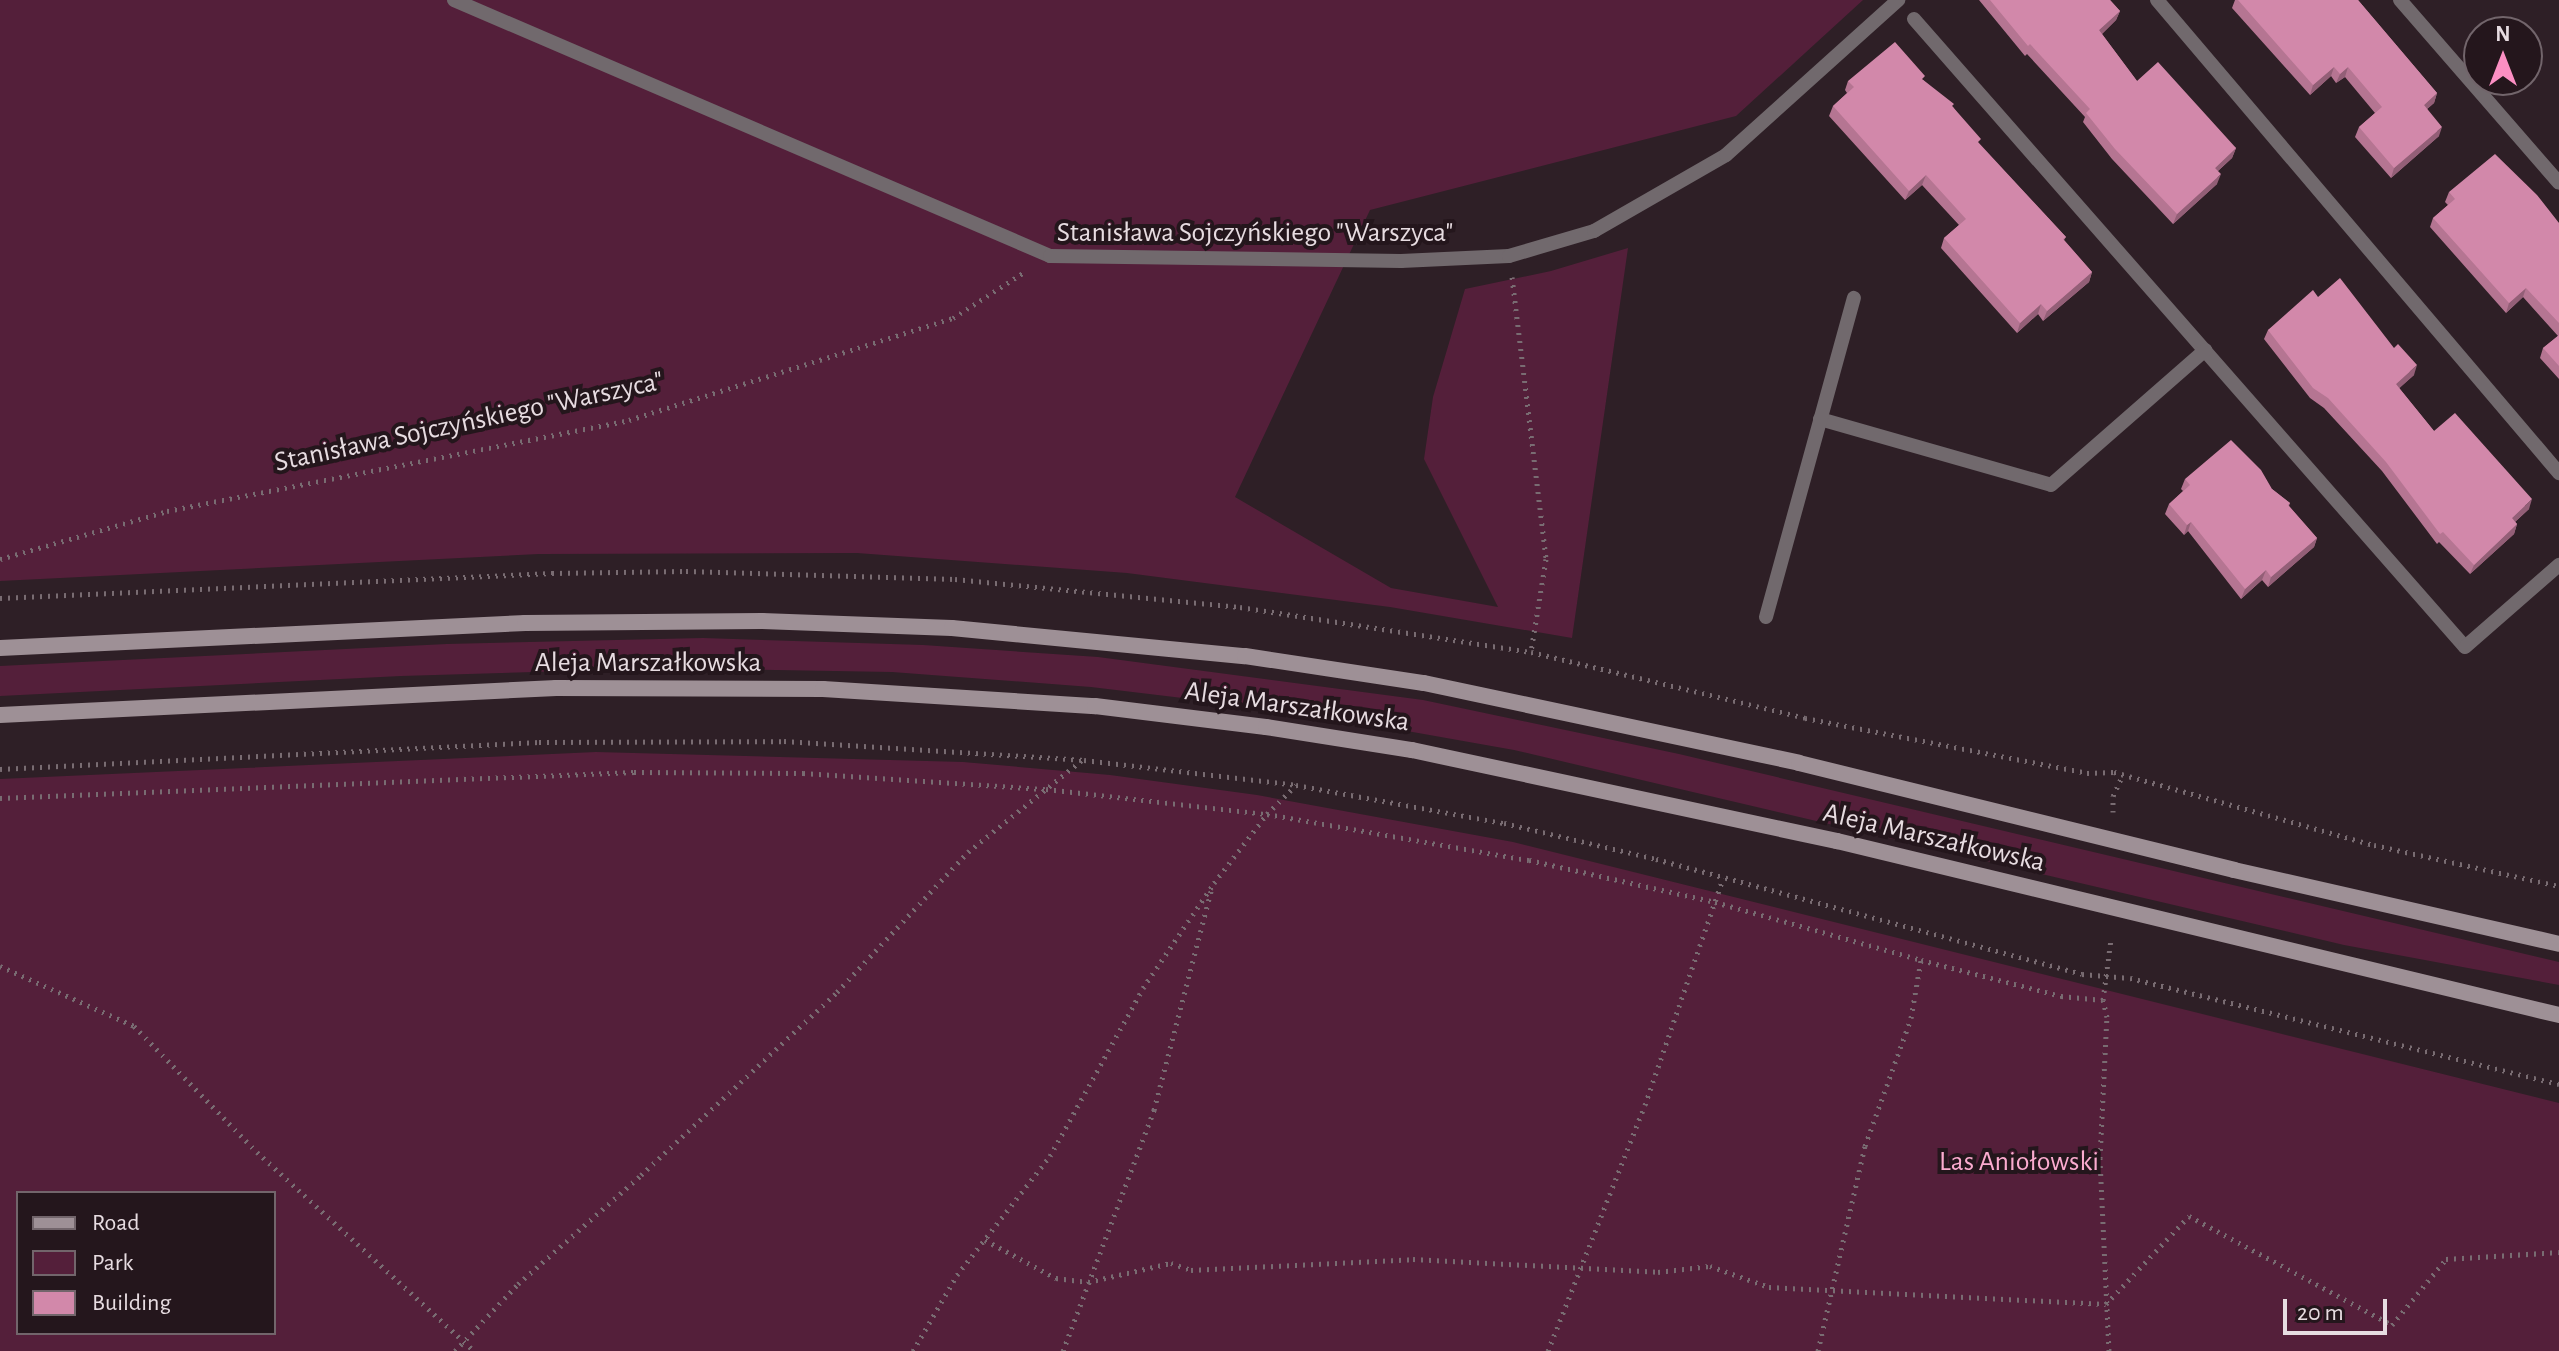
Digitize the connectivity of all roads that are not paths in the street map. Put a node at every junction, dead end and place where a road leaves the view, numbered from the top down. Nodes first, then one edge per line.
1 (454, 0) edge
2 (1898, 0) edge
3 (2157, 0) edge
4 (2400, 0) edge
5 (1914, 19) dead end
6 (2559, 183) edge
7 (1854, 298) dead end
8 (2205, 350) junction
9 (1820, 419) junction
10 (2559, 473) edge
11 (2559, 565) edge
12 (1766, 617) dead end
13 (0, 648) edge
14 (0, 715) edge
15 (2559, 944) edge
16 (2559, 1015) edge

1 - 2 lane, Stanisława Sojczyńskiego "Warszyca"
3 - 10 lane
4 - 6 lane
5 - 8 lane
7 - 9 lane
8 - 9 lane
8 - 11 lane
9 - 12 lane
13 - 15 main road, Aleja Marszałkowska
14 - 16 main road, Aleja Marszałkowska

